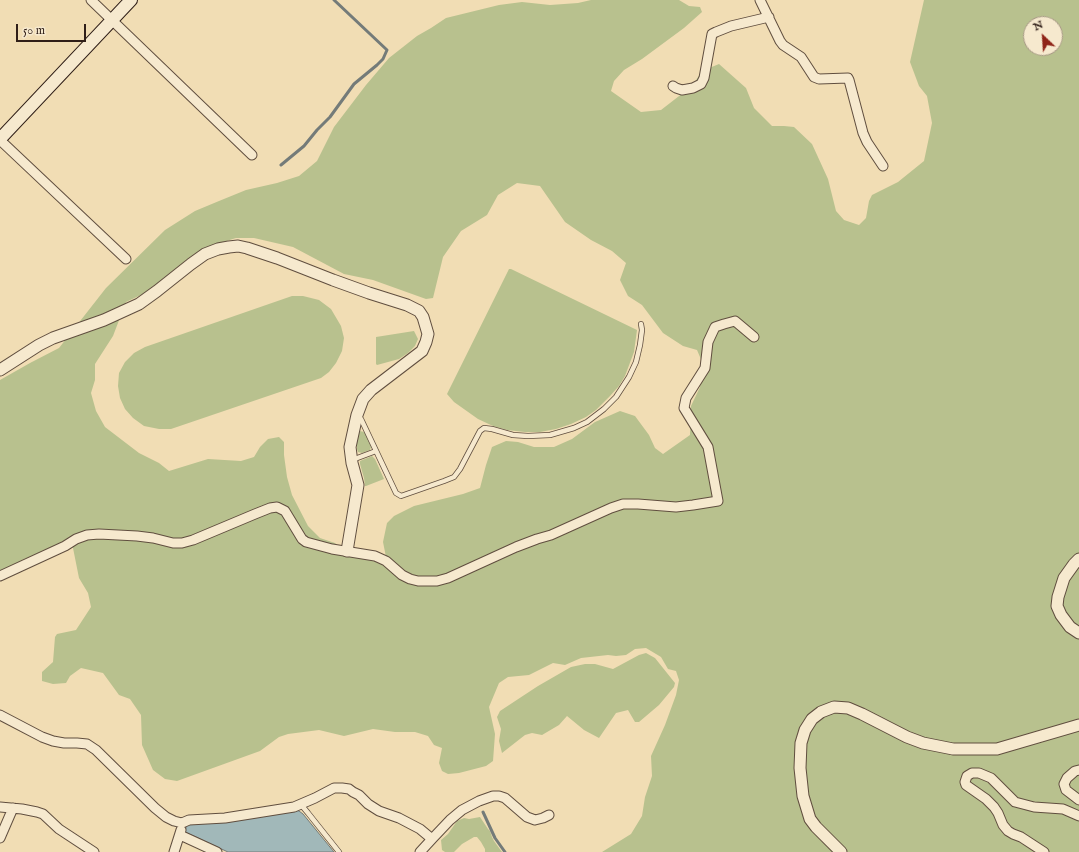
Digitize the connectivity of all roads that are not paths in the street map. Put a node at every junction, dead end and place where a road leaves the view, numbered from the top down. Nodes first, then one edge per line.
1 (91, 0) edge
2 (131, 0) edge
3 (760, 0) edge
4 (769, 17) junction
5 (112, 20) junction
6 (674, 86) dead end
7 (0, 139) edge
8 (252, 155) dead end
9 (883, 166) dead end
10 (126, 259) dead end
11 (641, 324) dead end
12 (754, 337) dead end
13 (0, 370) edge
14 (357, 415) junction
15 (376, 451) junction
16 (352, 460) junction
17 (347, 551) junction
18 (1079, 559) edge
19 (0, 576) edge
20 (1079, 633) edge
21 (0, 715) edge
22 (1079, 725) edge
23 (1079, 770) edge
24 (1079, 800) edge
25 (298, 805) junction
26 (0, 807) edge
27 (13, 808) junction
28 (549, 815) dead end
29 (1079, 816) edge
30 (182, 823) junction
31 (180, 835) junction
32 (0, 838) edge
33 (432, 839) junction
34 (94, 852) edge
35 (174, 852) edge
36 (216, 852) edge
37 (339, 852) edge
38 (420, 852) edge
39 (841, 852) edge
40 (1044, 852) edge

1 - 5 street
2 - 5 main road
3 - 4 street
4 - 6 street
4 - 9 street
5 - 7 main road
5 - 8 street
7 - 10 street
11 - 15 lane
12 - 17 street
13 - 14 street
14 - 15 lane
14 - 16 street
15 - 16 lane
16 - 17 street
17 - 19 street
18 - 20 street
21 - 30 street
22 - 39 street
23 - 24 street
25 - 30 street
25 - 33 street
25 - 37 lane
26 - 27 street
27 - 32 street
27 - 34 street
28 - 33 street
29 - 40 street
30 - 31 street
31 - 35 street
31 - 36 street
33 - 38 street

